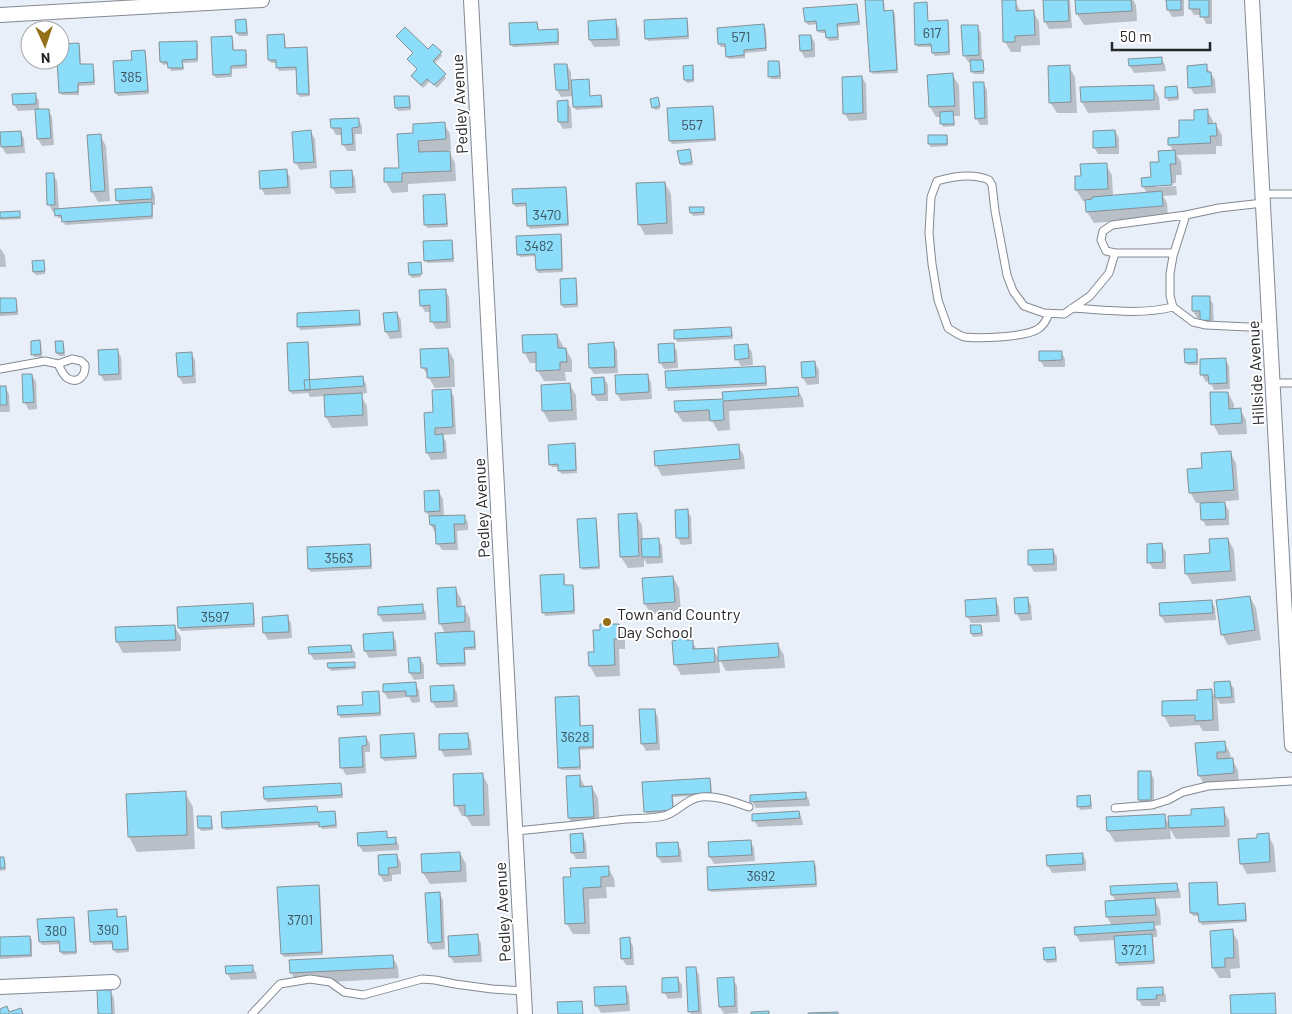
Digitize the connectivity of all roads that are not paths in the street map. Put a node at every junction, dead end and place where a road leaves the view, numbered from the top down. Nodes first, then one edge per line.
1 (262, 0) edge
2 (471, 0) edge
3 (1252, 0) edge
4 (50, 6) edge
5 (0, 16) edge
6 (1292, 194) edge
7 (1263, 198) junction
8 (1186, 215) junction
9 (1114, 253) junction
10 (1174, 253) junction
11 (1173, 307) junction
12 (1072, 308) junction
13 (1049, 313) junction
14 (1270, 326) junction
15 (58, 364) dead end
16 (0, 369) edge
17 (1272, 383) junction
18 (1292, 383) edge
19 (1292, 745) edge
20 (1292, 781) edge
21 (749, 807) dead end
22 (1115, 808) dead end
23 (515, 830) junction
24 (113, 982) dead end
25 (0, 987) edge
26 (524, 991) junction
27 (252, 1014) edge
28 (525, 1014) edge

1 - 4 street
2 - 23 street, Pedley Avenue
3 - 7 street, Hillside Avenue
4 - 5 street
6 - 7 lane
7 - 8 lane
7 - 14 street, Hillside Avenue
8 - 9 lane
8 - 10 lane
9 - 10 lane
9 - 12 lane
10 - 11 lane
11 - 12 lane
11 - 14 lane
12 - 13 lane
13 - 13 lane
14 - 17 street, Hillside Avenue
15 - 16 lane
17 - 18 lane
17 - 19 street, Hillside Avenue
20 - 22 lane
21 - 23 lane
23 - 26 street, Pedley Avenue
24 - 25 street
26 - 27 lane
26 - 28 street, Pedley Avenue

